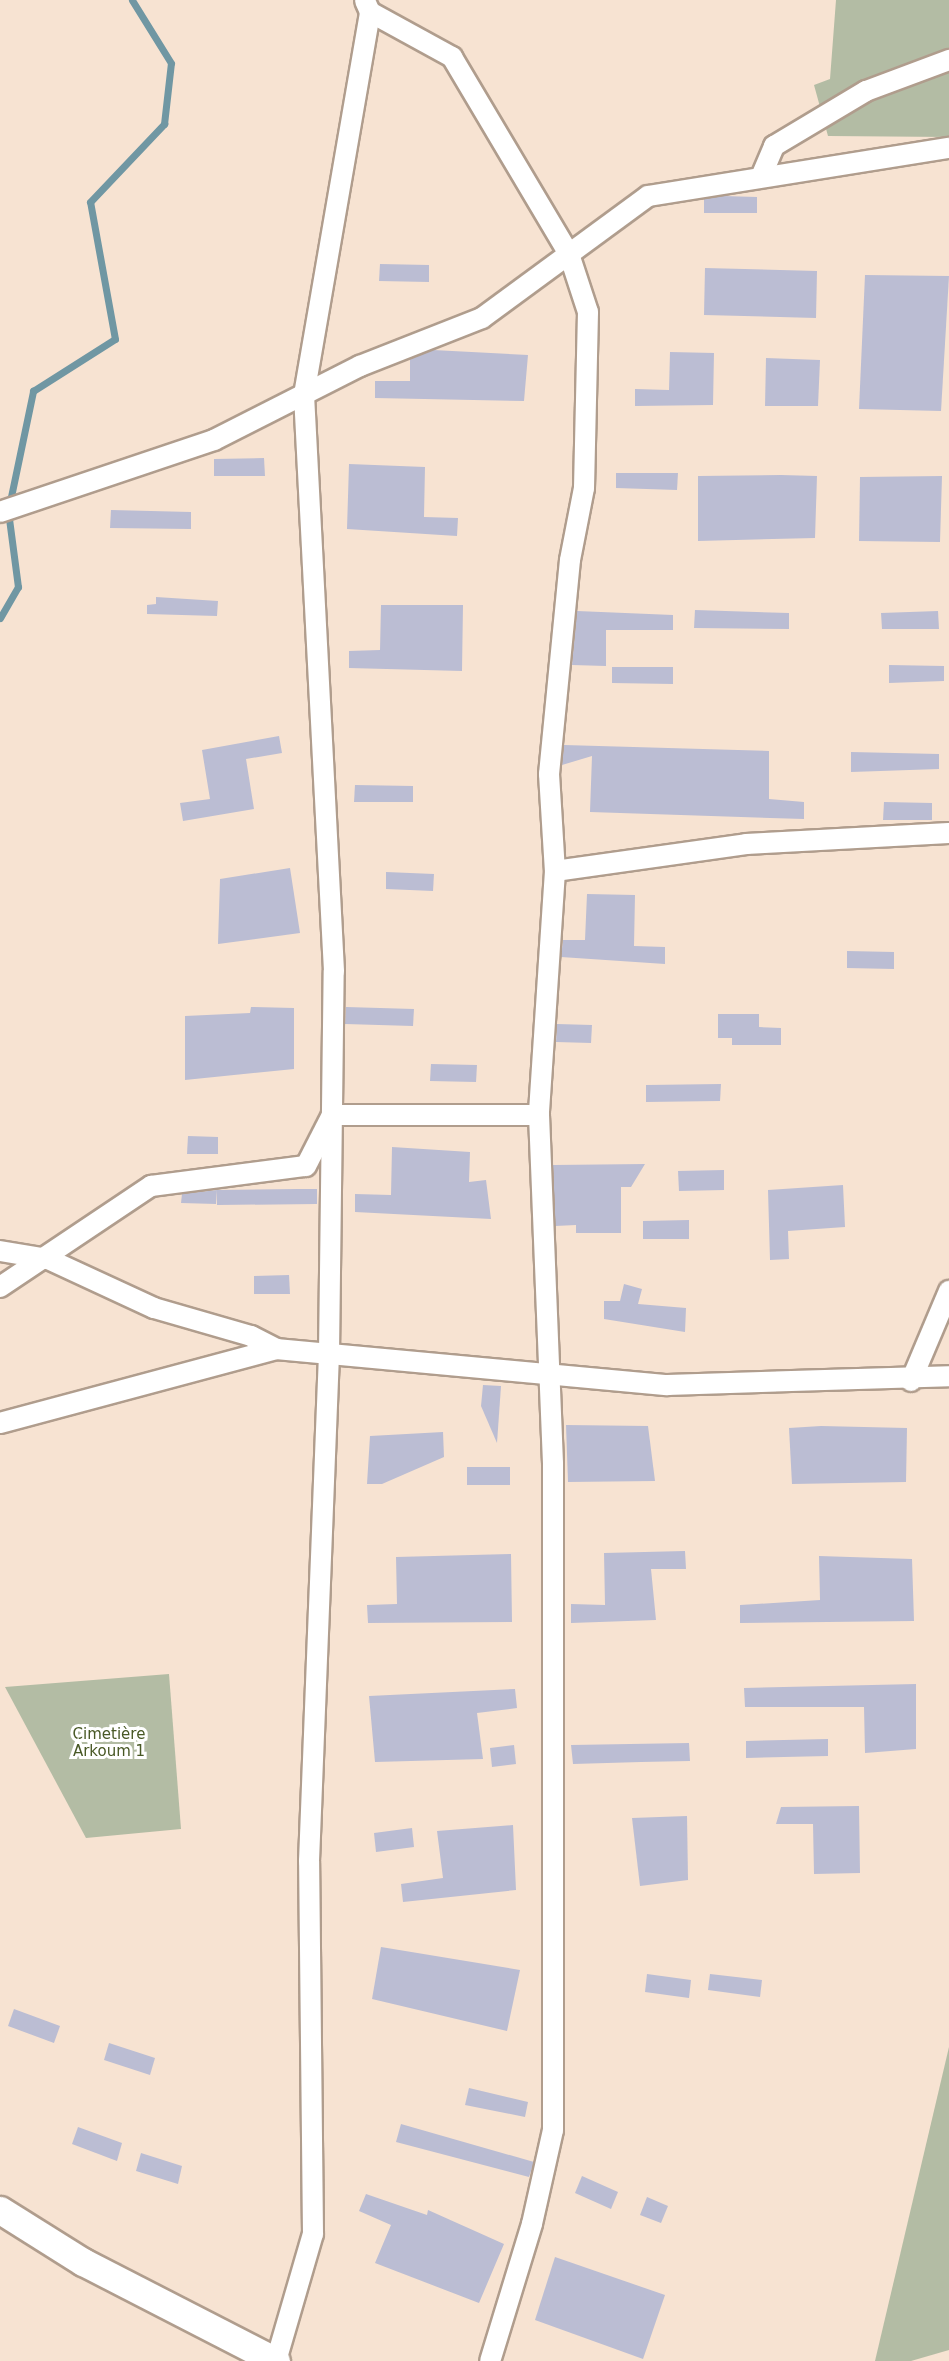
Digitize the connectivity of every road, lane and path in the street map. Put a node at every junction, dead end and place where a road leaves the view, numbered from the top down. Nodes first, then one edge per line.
1 (367, 6) edge
2 (949, 60) edge
3 (949, 148) edge
4 (761, 177) junction
5 (568, 255) junction
6 (304, 394) junction
7 (0, 512) edge
8 (949, 832) edge
9 (555, 871) junction
10 (332, 1115) junction
11 (539, 1115) junction
12 (0, 1251) edge
13 (48, 1259) junction
14 (0, 1287) edge
15 (949, 1291) edge
16 (276, 1349) junction
17 (329, 1354) junction
18 (547, 1374) junction
19 (949, 1376) edge
20 (911, 1381) junction
21 (0, 1423) edge
22 (0, 2210) edge
23 (276, 2361) edge
24 (490, 2361) edge

1 - 5 street
1 - 6 street
2 - 4 street
3 - 4 street
4 - 5 street
5 - 6 street
5 - 9 street
6 - 7 street
6 - 10 street
8 - 9 street
9 - 11 street
10 - 11 street
10 - 13 street
10 - 17 street
11 - 18 street
12 - 13 street
13 - 14 street
13 - 16 street
15 - 20 street
16 - 17 street
16 - 21 street
17 - 18 street
17 - 23 street
18 - 20 street
18 - 24 street
19 - 20 street
22 - 23 main road

